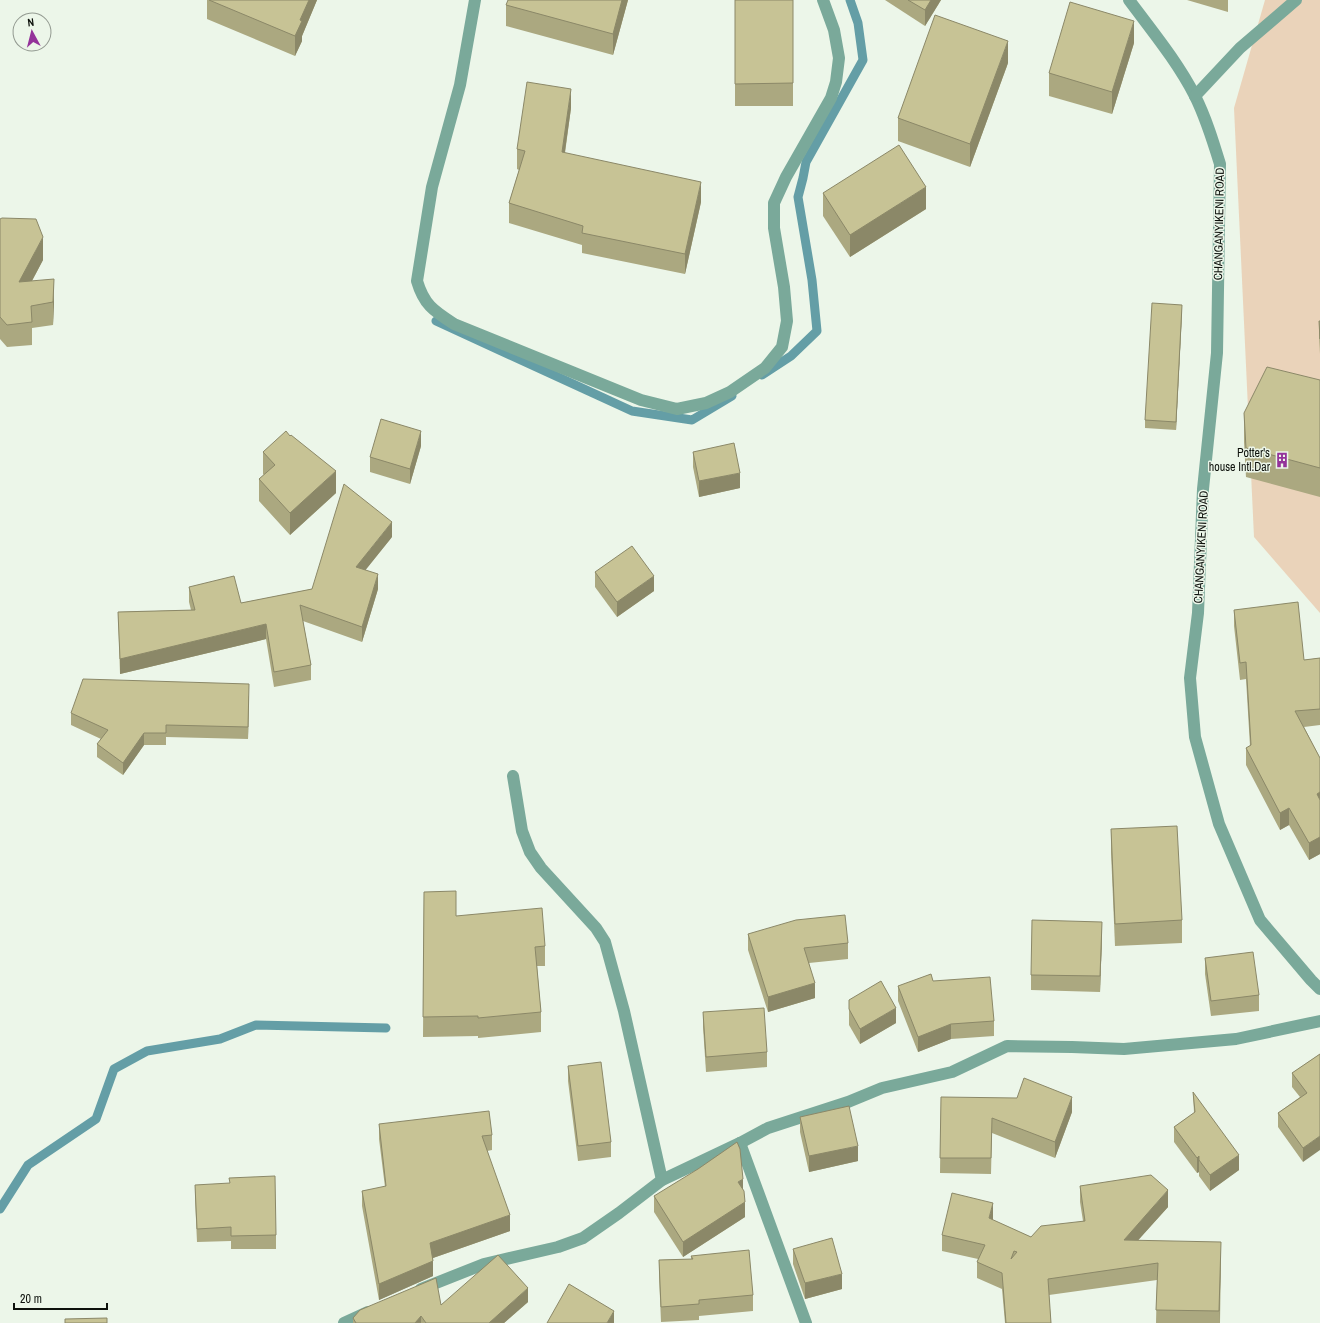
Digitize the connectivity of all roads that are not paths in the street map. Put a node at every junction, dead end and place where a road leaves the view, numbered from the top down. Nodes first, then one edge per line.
1 (475, 0) edge
2 (822, 0) edge
3 (1130, 0) edge
4 (1296, 0) edge
5 (1195, 96) junction
6 (513, 776) dead end
7 (1320, 989) edge
8 (1320, 1022) edge
9 (740, 1143) junction
10 (662, 1180) junction
11 (413, 1293) edge
12 (378, 1307) edge
13 (344, 1323) edge
14 (806, 1323) edge

1 - 2 street
3 - 5 street, CHANGANYIKENI ROAD
4 - 5 street
5 - 7 street, CHANGANYIKENI ROAD
6 - 10 street
8 - 9 street
9 - 10 street
9 - 14 street
10 - 11 street
12 - 13 street

